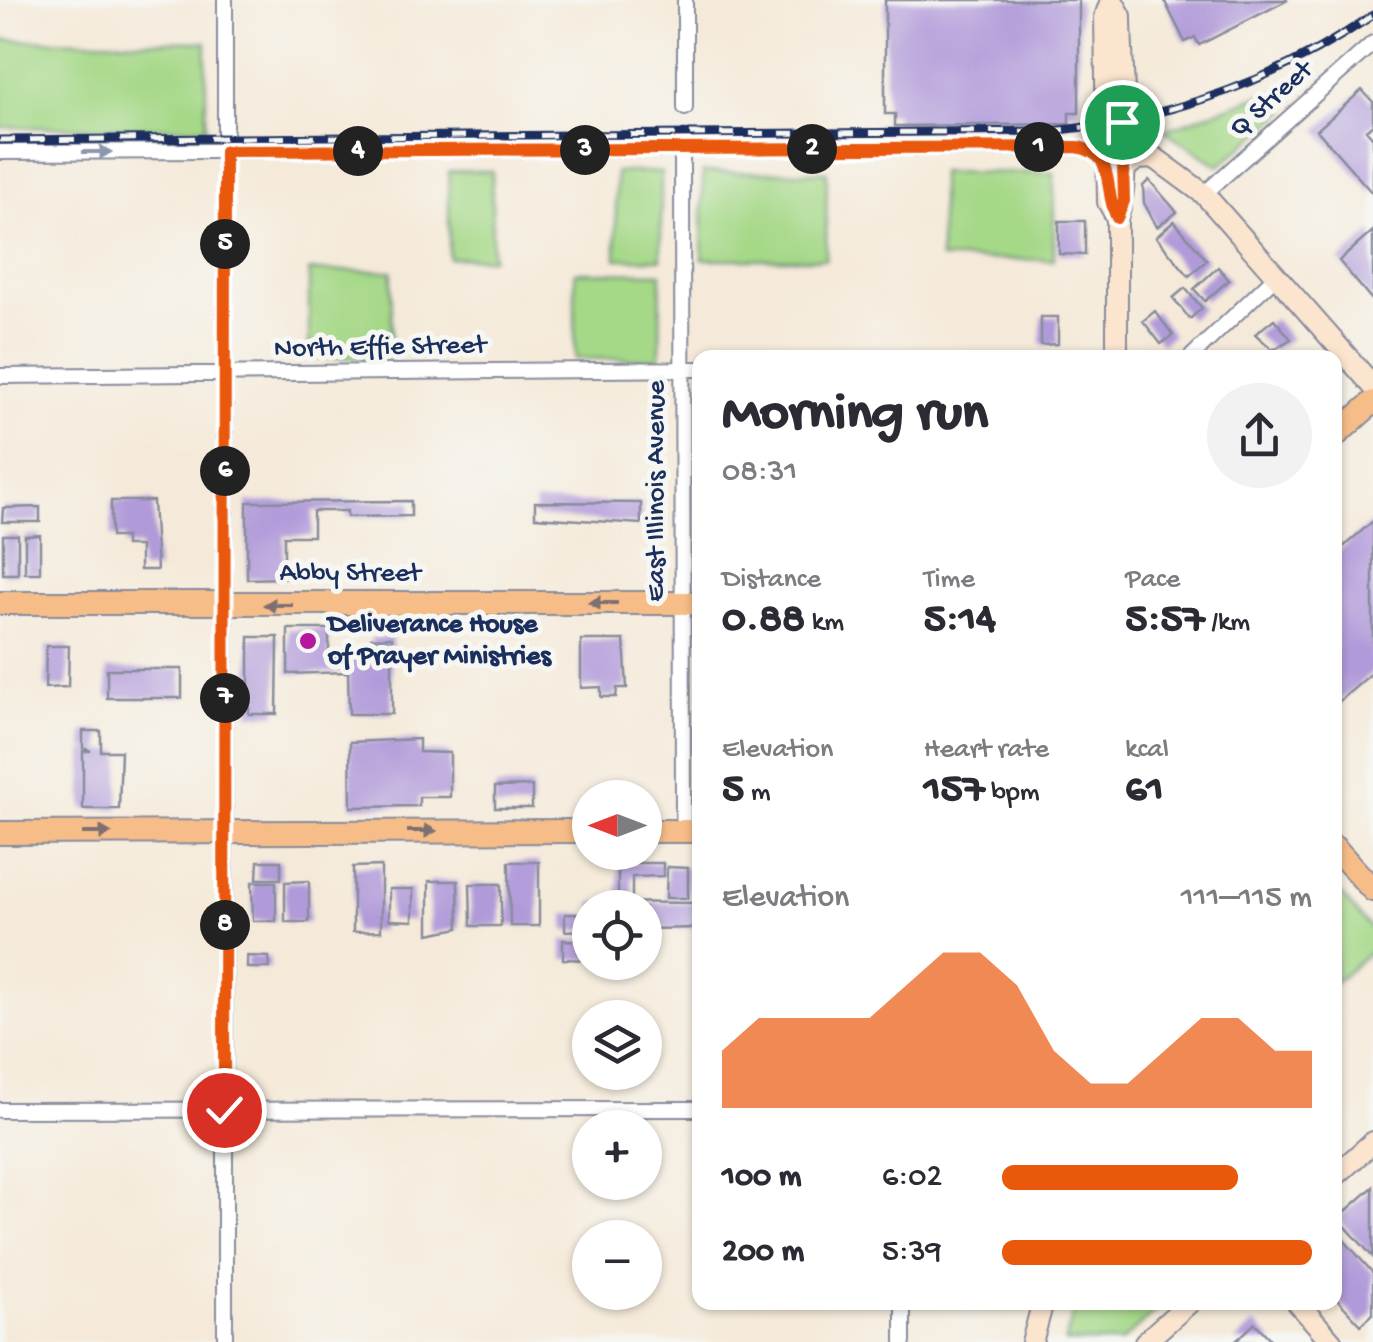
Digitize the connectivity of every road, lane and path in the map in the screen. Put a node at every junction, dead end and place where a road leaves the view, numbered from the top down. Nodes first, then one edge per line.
1 (225, 0) edge
2 (685, 0) edge
3 (1373, 43) edge
4 (685, 108) dead end
5 (1123, 136) junction
6 (682, 150) junction
7 (225, 151) junction
8 (0, 152) edge
9 (1116, 167) junction
10 (1204, 194) junction
11 (1276, 276) junction
12 (1117, 350) edge
13 (1198, 350) edge
14 (1341, 350) edge
15 (1342, 351) edge
16 (682, 368) junction
17 (692, 369) edge
18 (225, 375) junction
19 (0, 376) edge
20 (1373, 386) edge
21 (1373, 402) edge
22 (1342, 430) edge
23 (0, 604) edge
24 (225, 604) junction
25 (691, 604) edge
26 (572, 831) edge
27 (662, 831) edge
28 (691, 831) edge
29 (225, 832) junction
30 (0, 833) edge
31 (1342, 856) edge
32 (1373, 890) edge
33 (692, 1109) edge
34 (0, 1110) edge
35 (224, 1110) junction
36 (1373, 1142) edge
37 (1342, 1170) edge
38 (903, 1310) edge
39 (1040, 1310) edge
40 (1181, 1310) edge
41 (1304, 1310) edge
42 (225, 1342) edge
43 (903, 1342) edge
44 (1032, 1342) edge
45 (1144, 1342) edge
46 (1332, 1342) edge

1 - 7 street
2 - 4 street
3 - 10 street, Q Street
5 - 9 street
5 - 9 street
5 - 10 street
6 - 7 street
6 - 9 street
6 - 16 street, East Illinois Avenue
8 -> 7 street
7 - 18 street
9 - 10 street
9 - 12 street
10 - 11 street
11 - 13 street
11 - 14 street
15 - 20 street
16 - 17 street, North Effie Street
16 - 18 street, North Effie Street
16 - 25 street, East Illinois Avenue
18 - 19 street, North Effie Street
18 - 24 street
21 - 22 main road
23 - 24 main road, Abby Street
25 -> 24 main road, Abby Street
24 - 29 street
25 - 28 street, East Illinois Avenue
29 -> 26 main road
27 - 28 main road
30 -> 29 main road
29 - 35 street
31 - 32 main road
33 - 35 street
34 - 35 street
35 - 42 street
36 - 37 street
38 - 43 street
39 - 44 street
40 - 45 street
41 - 46 street

